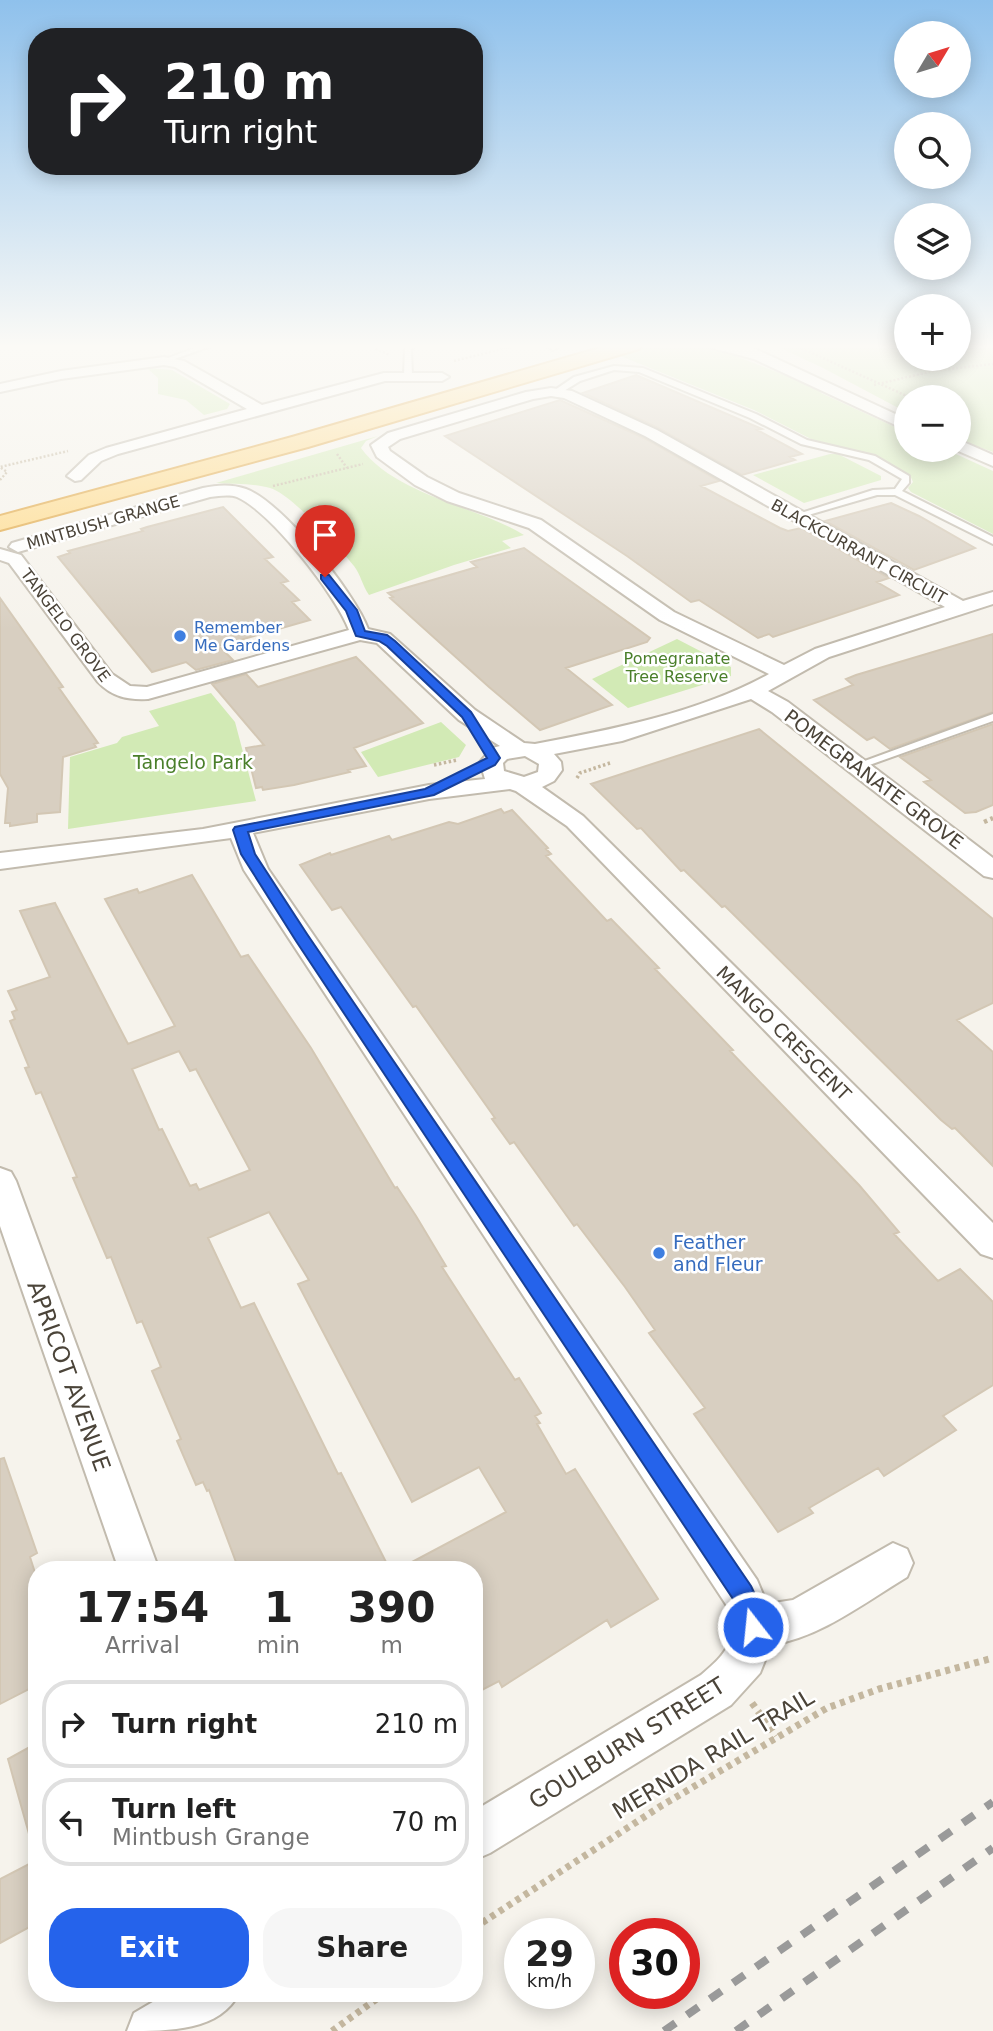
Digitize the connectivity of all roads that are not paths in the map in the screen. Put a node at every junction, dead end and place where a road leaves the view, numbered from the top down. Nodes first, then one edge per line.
1 (154, 440) edge
2 (209, 440) edge
3 (308, 440) edge
4 (386, 440) edge
5 (663, 440) edge
6 (800, 440) edge
7 (971, 451) edge
8 (993, 461) edge
9 (75, 476) junction
10 (53, 481) dead end
11 (897, 492) junction
12 (801, 516) junction
13 (0, 523) edge
14 (993, 541) edge
15 (11, 553) edge
16 (993, 598) edge
17 (961, 608) junction
18 (360, 634) junction
19 (782, 672) junction
20 (752, 691) junction
21 (467, 715) junction
22 (993, 717) edge
23 (614, 736) junction
24 (527, 750) junction
25 (492, 760) junction
26 (857, 766) junction
27 (551, 770) junction
28 (515, 784) junction
29 (429, 792) junction
30 (575, 821) junction
31 (240, 830) junction
32 (0, 861) edge
33 (993, 870) edge
34 (0, 1181) edge
35 (993, 1244) edge
36 (136, 1561) edge
37 (893, 1563) dead end
38 (753, 1627) junction
39 (483, 1832) edge
40 (200, 2002) edge
41 (152, 2031) edge

1 - 9 street
2 - 9 highway
3 - 13 highway
4 - 19 street, BLACKCURRANT CIRCUIT
5 - 12 street, BLACKCURRANT CIRCUIT
6 - 11 lane
7 - 8 street
9 - 10 highway
11 - 12 lane
11 - 14 lane
12 - 17 street, BLACKCURRANT CIRCUIT
13 - 15 street, TANGELO GROVE
15 - 18 street, TANGELO GROVE
15 - 18 street, MINTBUSH GRANGE
16 - 17 street
17 - 19 street
18 - 21 street
19 - 20 street
20 - 23 street
20 - 26 street, POMEGRANATE GROVE
21 - 24 street
21 - 25 street
22 - 26 lane
23 - 24 street
23 - 27 street
24 - 25 street
24 - 27 street
25 - 28 street, MANGO CRESCENT
25 - 29 street
26 - 33 street, POMEGRANATE GROVE
27 - 28 street
27 - 30 street, MANGO CRESCENT
28 - 29 street
28 - 30 street, MANGO CRESCENT
29 - 31 street
30 - 35 street, MANGO CRESCENT
31 - 32 street
31 - 38 street, GOULBURN STREET
34 - 36 street, APRICOT AVENUE
37 - 38 street
38 - 39 street, GOULBURN STREET
40 - 41 street

